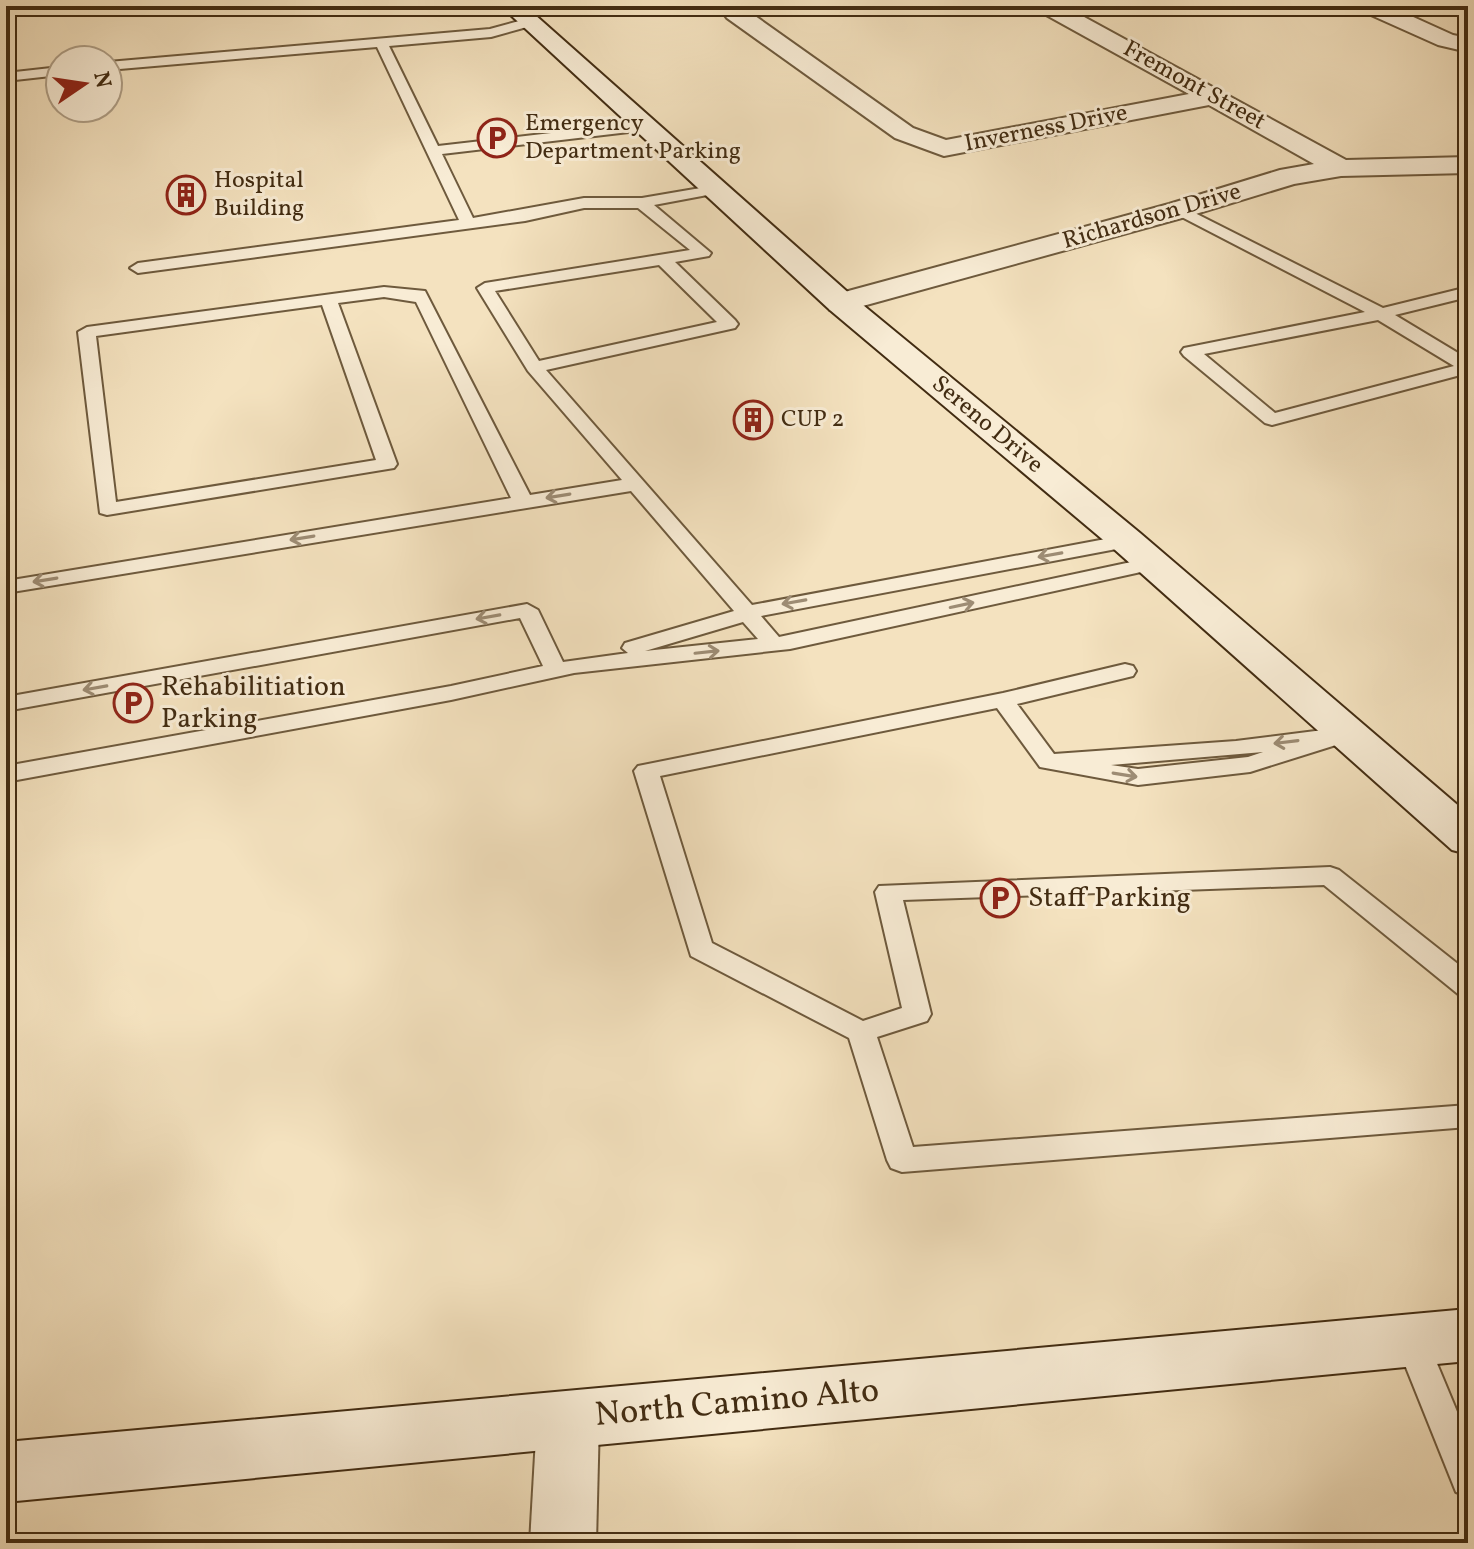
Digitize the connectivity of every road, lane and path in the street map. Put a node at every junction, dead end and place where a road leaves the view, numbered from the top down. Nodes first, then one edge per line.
1 (729, 6) edge
2 (1047, 6) edge
3 (1370, 6) edge
4 (521, 14) edge
5 (382, 44) junction
6 (1468, 45) edge
7 (268, 50) junction
8 (124, 64) edge
9 (44, 73) edge
10 (6, 77) edge
11 (1214, 97) junction
12 (646, 126) junction
13 (433, 151) junction
14 (1468, 165) edge
15 (1341, 168) junction
16 (718, 189) junction
17 (642, 203) junction
18 (1179, 210) junction
19 (468, 223) junction
20 (663, 260) junction
21 (138, 268) dead end
22 (1468, 292) edge
23 (328, 299) junction
24 (841, 303) junction
25 (1381, 314) junction
26 (534, 367) junction
27 (1468, 367) edge
28 (635, 484) junction
29 (523, 502) junction
30 (1139, 552) junction
31 (6, 587) edge
32 (748, 613) junction
33 (774, 644) junction
34 (565, 668) junction
35 (1125, 671) dead end
36 (1003, 700) junction
37 (6, 704) edge
38 (1347, 734) junction
39 (6, 774) edge
40 (1468, 839) edge
41 (1468, 987) edge
42 (861, 1032) junction
43 (1468, 1116) edge
44 (1440, 1338) edge
45 (568, 1420) junction
46 (6, 1472) edge
47 (1468, 1480) edge
48 (563, 1543) edge

1 - 11 street, Inverness Drive
2 - 11 street, Fremont Street
3 - 6 street
4 - 5 lane
4 - 7 lane
4 - 12 street, Sereno Drive
5 - 7 lane
5 - 13 lane
7 - 8 lane
9 - 10 lane
11 - 15 street, Fremont Street
12 - 13 lane
12 - 16 street, Sereno Drive
13 - 19 lane
14 - 15 street, Richardson Drive
15 - 18 street, Richardson Drive
16 - 17 lane
16 - 24 street, Sereno Drive
17 - 19 lane
17 - 20 lane
18 - 24 street, Richardson Drive
18 - 25 lane
19 - 21 lane
20 - 26 lane
20 - 26 lane
22 - 25 lane
23 - 23 lane
23 - 29 lane
24 - 30 street, Sereno Drive
25 - 27 lane
25 - 27 lane
26 - 28 lane
28 -> 29 lane
28 - 32 lane
29 -> 31 lane
30 -> 32 lane
33 -> 30 lane
30 - 38 street, Sereno Drive
32 - 33 lane
32 - 34 lane
34 -> 33 lane
34 -> 37 lane
34 - 39 lane
35 - 36 lane
36 - 38 lane
36 - 42 lane
38 - 40 street, Sereno Drive
41 - 42 lane
42 - 43 lane
44 - 45 street, North Camino Alto
44 - 47 lane
45 - 46 street, North Camino Alto
45 - 48 street

